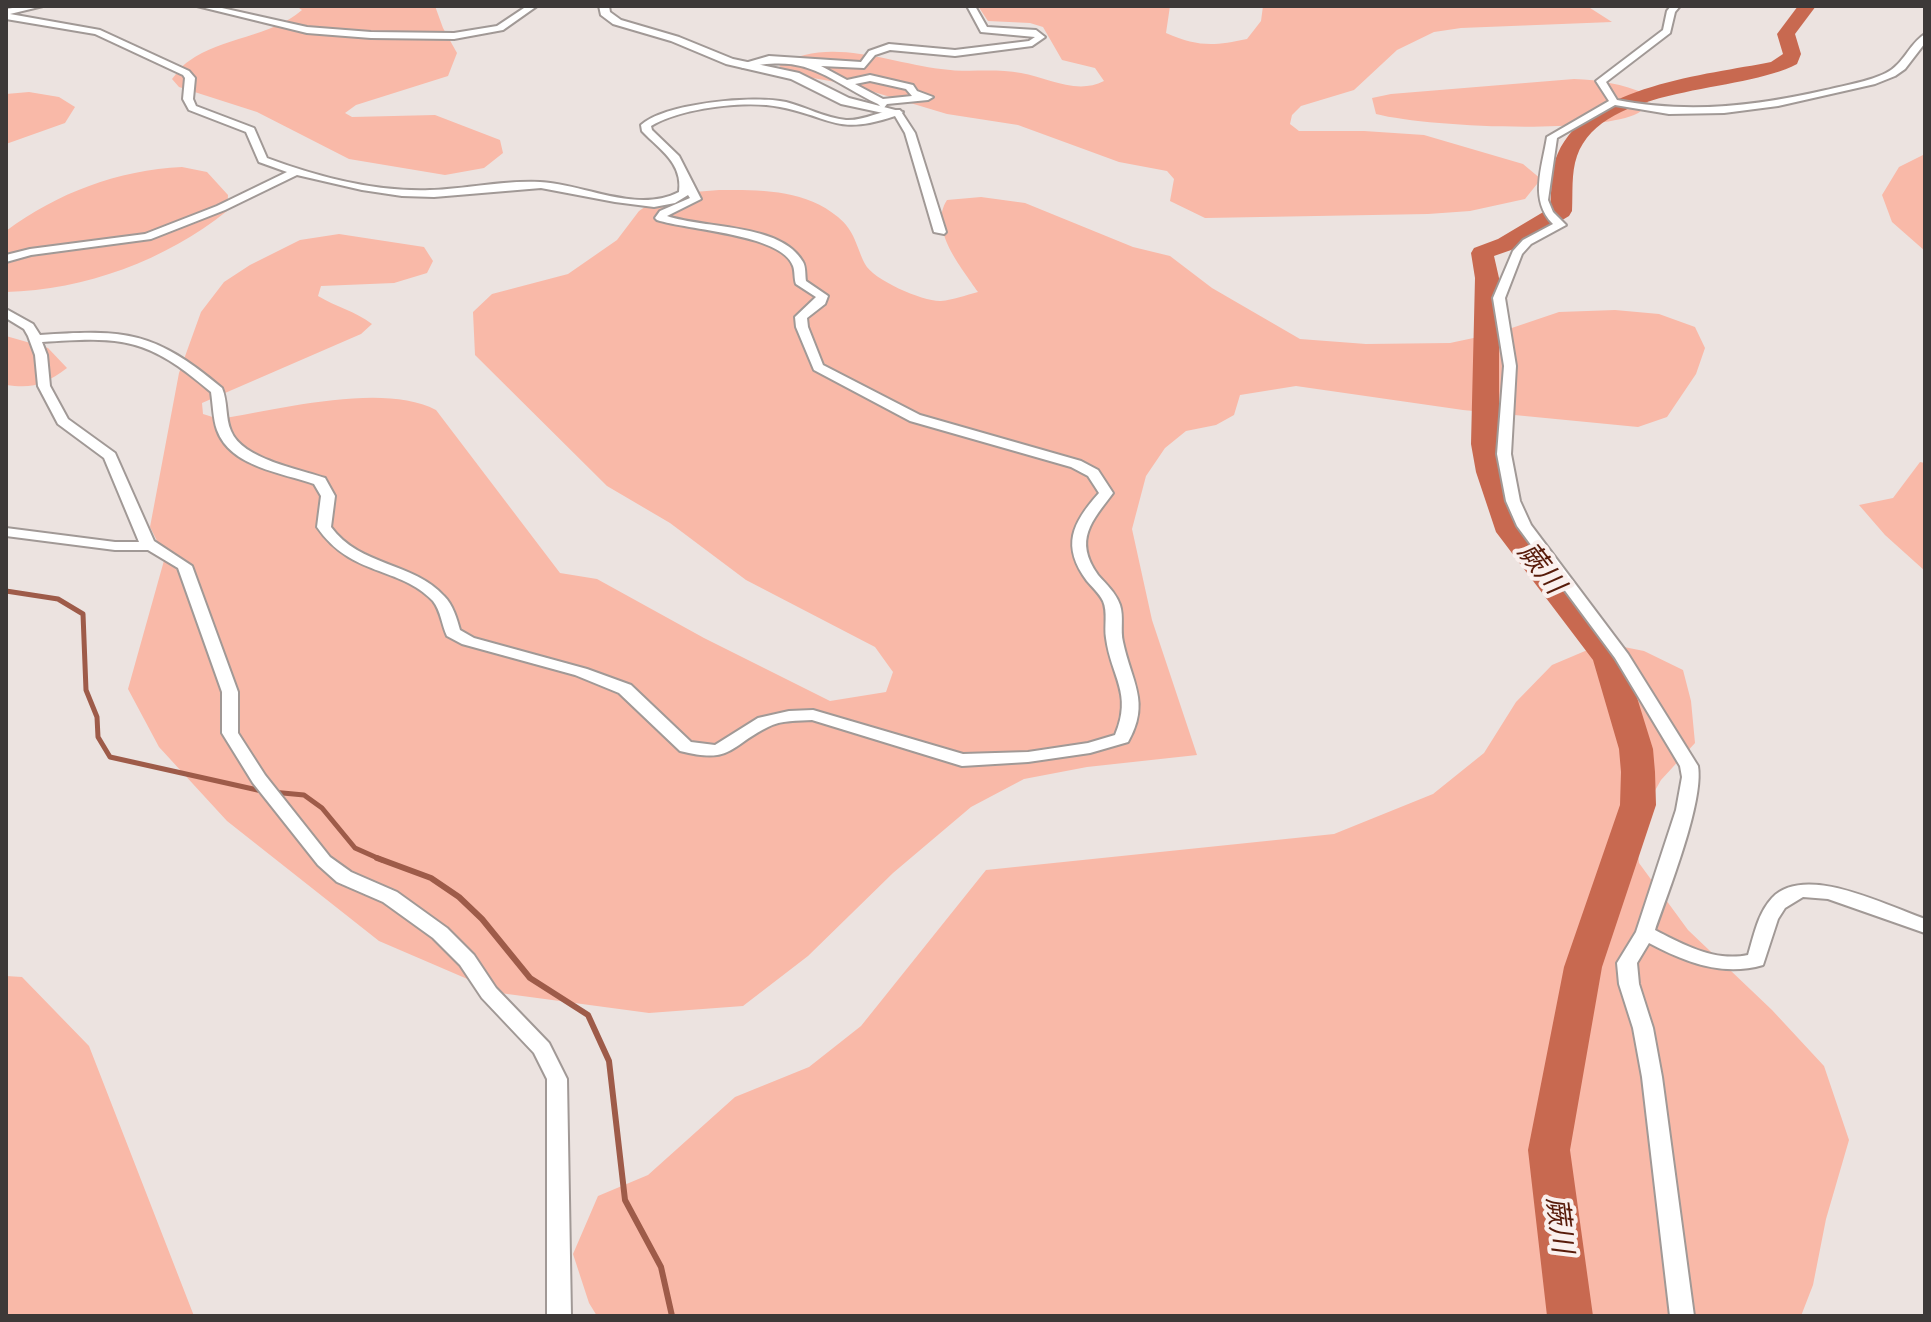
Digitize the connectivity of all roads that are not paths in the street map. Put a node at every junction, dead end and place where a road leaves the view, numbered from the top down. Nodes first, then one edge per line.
1 (39, 6) edge
2 (201, 6) edge
3 (533, 6) edge
4 (604, 6) edge
5 (971, 6) edge
6 (1676, 6) edge
7 (6, 14) edge
8 (1925, 37) edge
9 (806, 62) junction
10 (743, 65) junction
11 (849, 82) junction
12 (1614, 102) junction
13 (882, 104) junction
14 (897, 112) junction
15 (294, 172) junction
16 (686, 183) junction
17 (940, 232) dead end
18 (6, 259) edge
19 (6, 313) edge
20 (35, 339) junction
21 (6, 532) edge
22 (153, 546) junction
23 (1925, 926) edge
24 (1645, 933) junction
25 (559, 1316) edge
26 (1682, 1316) edge

1 - 7 street
2 - 3 street
4 - 10 street
5 - 9 street
6 - 12 street
7 - 15 street
8 - 12 street
9 - 10 street
9 - 11 street
10 - 13 street
11 - 13 street
11 - 13 street
12 - 24 street
13 - 14 street
14 - 16 street
14 - 17 street
15 - 16 street
15 - 18 street
16 - 20 street
19 - 20 street
20 - 22 street
21 - 22 street
22 - 25 street
23 - 24 street
24 - 26 street

